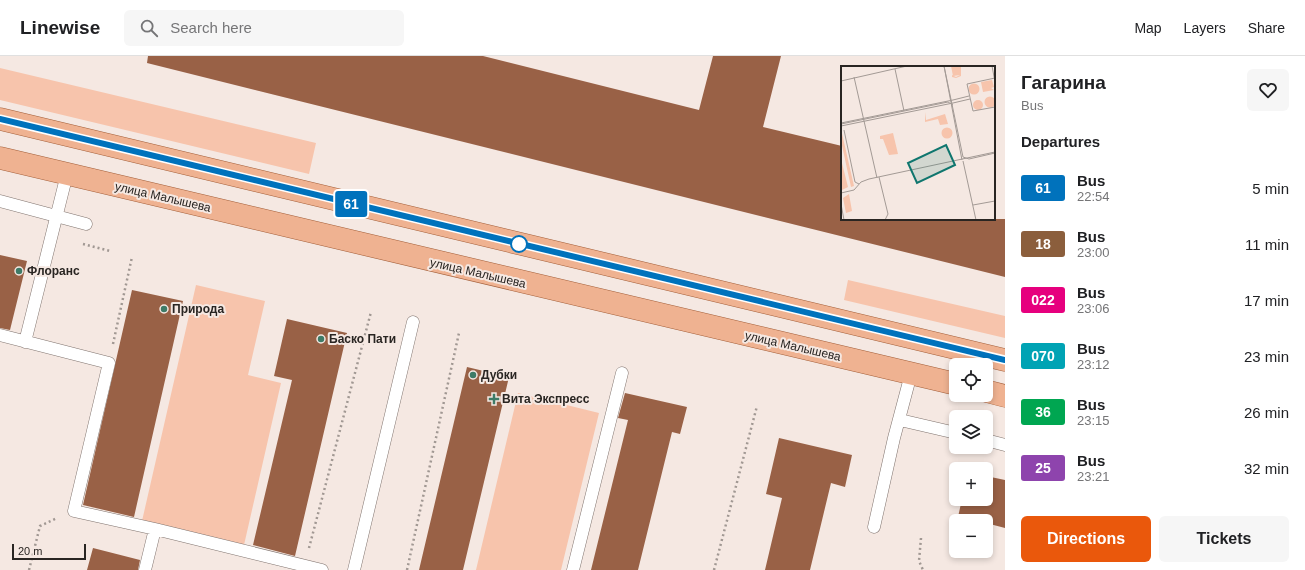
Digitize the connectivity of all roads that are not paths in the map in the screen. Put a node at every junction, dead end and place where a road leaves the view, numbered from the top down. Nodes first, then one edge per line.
1 (0, 119) edge
2 (0, 158) edge
3 (67, 174) junction
4 (0, 201) edge
5 (57, 216) junction
6 (86, 224) dead end
7 (413, 322) dead end
8 (0, 335) edge
9 (25, 342) junction
10 (1005, 360) edge
11 (622, 373) dead end
12 (911, 374) junction
13 (949, 382) edge
14 (993, 393) edge
15 (1005, 396) edge
16 (900, 420) junction
17 (949, 431) edge
18 (993, 442) edge
19 (1005, 445) edge
20 (874, 527) dead end
21 (155, 529) junction
22 (145, 570) edge
23 (322, 570) edge
24 (354, 570) edge
25 (573, 570) edge

1 - 10 main road
2 - 3 main road, улица Малышева
3 - 5 lane
3 - 12 main road, улица Малышева
4 - 5 lane
5 - 6 lane
5 - 9 lane
7 - 24 lane
8 - 9 lane
9 - 21 lane
11 - 25 lane
12 - 13 main road, улица Малышева
12 - 16 lane
14 - 15 main road
16 - 17 lane
16 - 20 lane
18 - 19 lane
21 - 22 lane
21 - 23 lane

